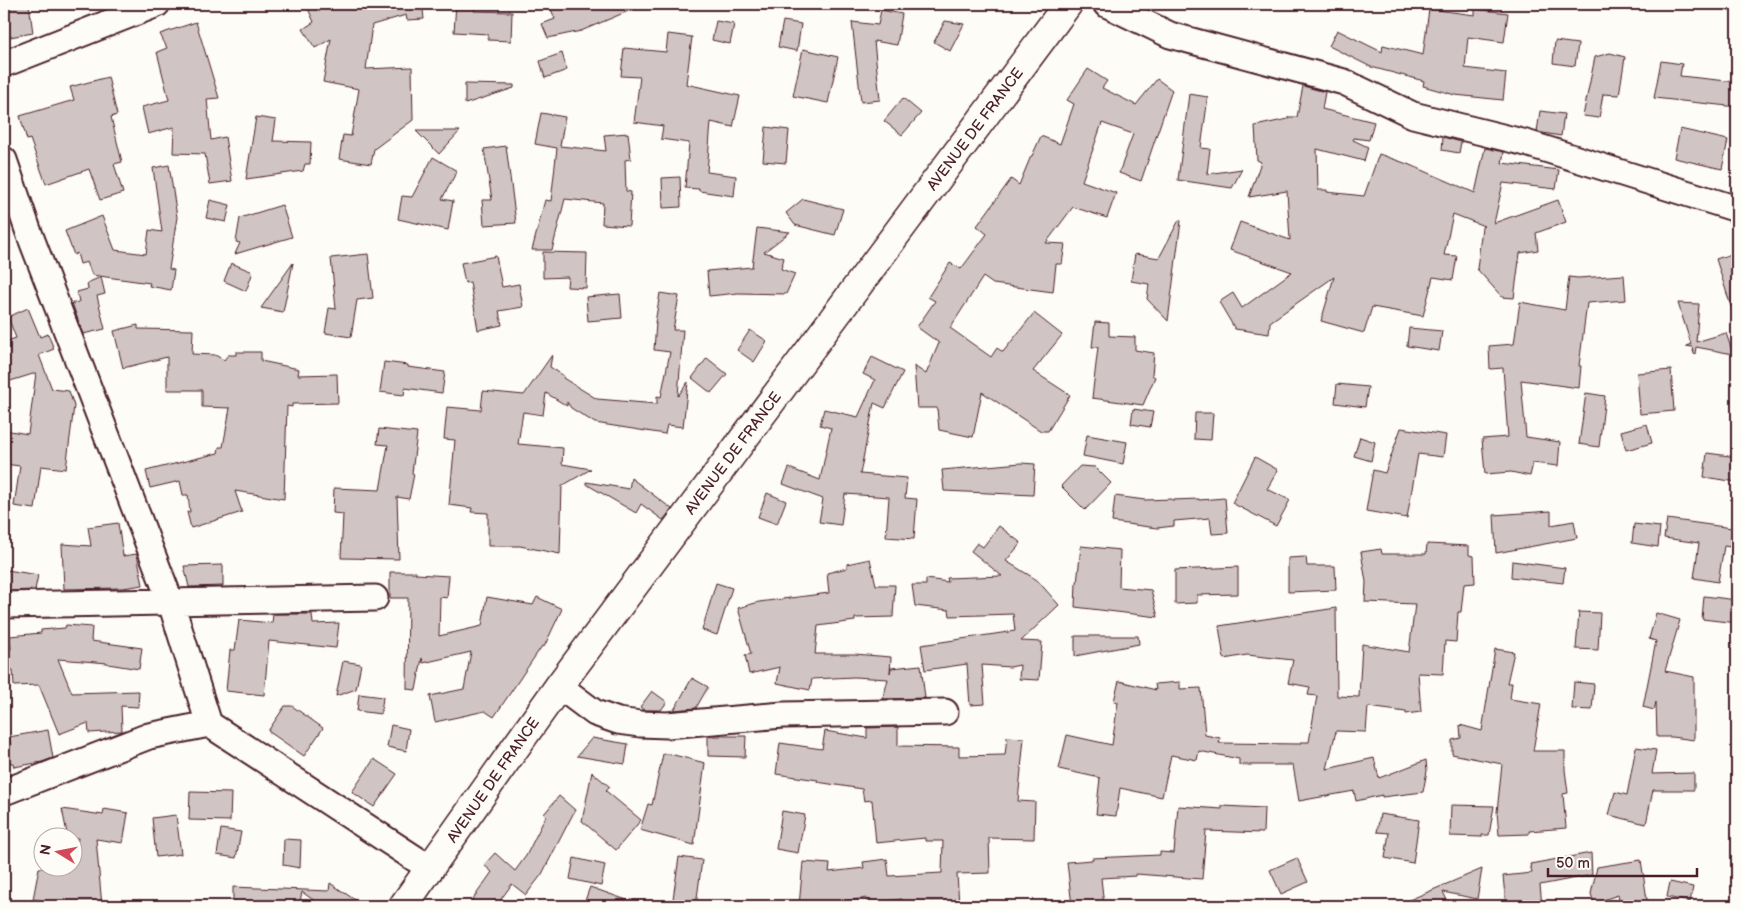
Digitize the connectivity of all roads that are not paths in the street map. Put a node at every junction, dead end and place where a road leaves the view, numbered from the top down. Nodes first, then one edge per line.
1 (157, 4) edge
2 (1068, 4) edge
3 (1106, 4) edge
4 (4, 64) edge
5 (4, 160) edge
6 (1737, 209) edge
7 (375, 598) dead end
8 (171, 603) junction
9 (4, 605) edge
10 (560, 686) junction
11 (945, 712) dead end
12 (209, 724) junction
13 (4, 792) edge
14 (430, 869) junction
15 (403, 906) edge

1 - 4 street
2 - 10 main road, AVENUE DE FRANCE
3 - 6 street
5 - 8 street
7 - 8 street
8 - 9 street
8 - 12 street
10 - 11 street
10 - 14 main road, AVENUE DE FRANCE
12 - 13 street
12 - 14 street
14 - 15 main road, AVENUE DE FRANCE

